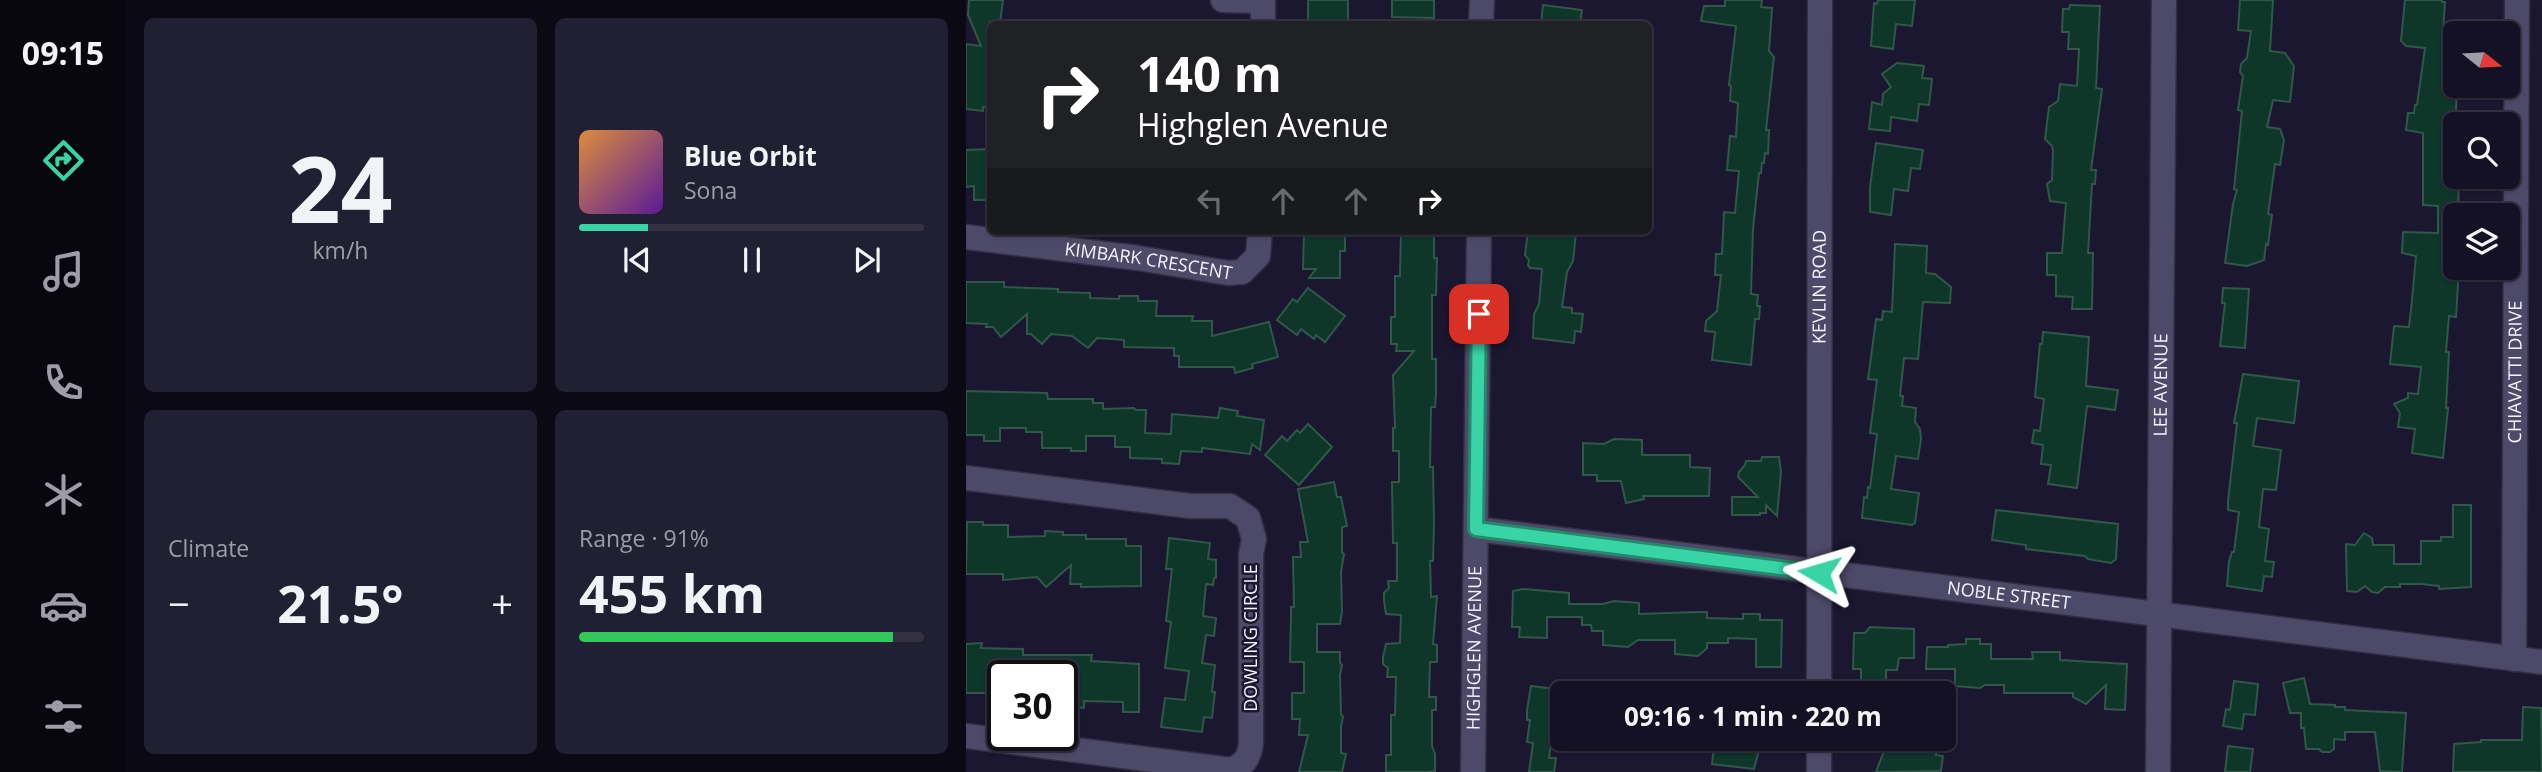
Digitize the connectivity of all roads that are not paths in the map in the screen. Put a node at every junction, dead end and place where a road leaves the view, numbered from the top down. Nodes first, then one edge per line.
1 (1223, 0) edge
2 (1482, 0) edge
3 (1820, 0) edge
4 (2164, 0) edge
5 (2516, 0) edge
6 (1263, 9) edge
7 (1481, 21) edge
8 (1260, 235) edge
9 (1479, 235) edge
10 (966, 237) edge
11 (966, 478) edge
12 (1476, 529) junction
13 (1819, 573) junction
14 (2159, 615) junction
15 (2514, 659) junction
16 (2542, 662) edge
17 (1819, 681) edge
18 (966, 736) edge
19 (1819, 751) edge
20 (1473, 772) edge
21 (1819, 772) edge
22 (2158, 772) edge

1 - 6 street
2 - 7 street
3 - 13 street, KEVLIN ROAD
4 - 14 street, LEE AVENUE
5 - 15 street, CHIAVATTI DRIVE
8 - 10 street, KIMBARK CRESCENT
9 - 12 street, HIGHGLEN AVENUE
11 - 18 street, DOWLING CIRCLE
12 - 13 street, NOBLE STREET
12 - 20 street, HIGHGLEN AVENUE
13 - 14 street, NOBLE STREET
13 - 17 street, KEVLIN ROAD
14 - 15 street, NOBLE STREET
14 - 22 street, LEE AVENUE
15 - 16 street, NOBLE STREET
19 - 21 street

